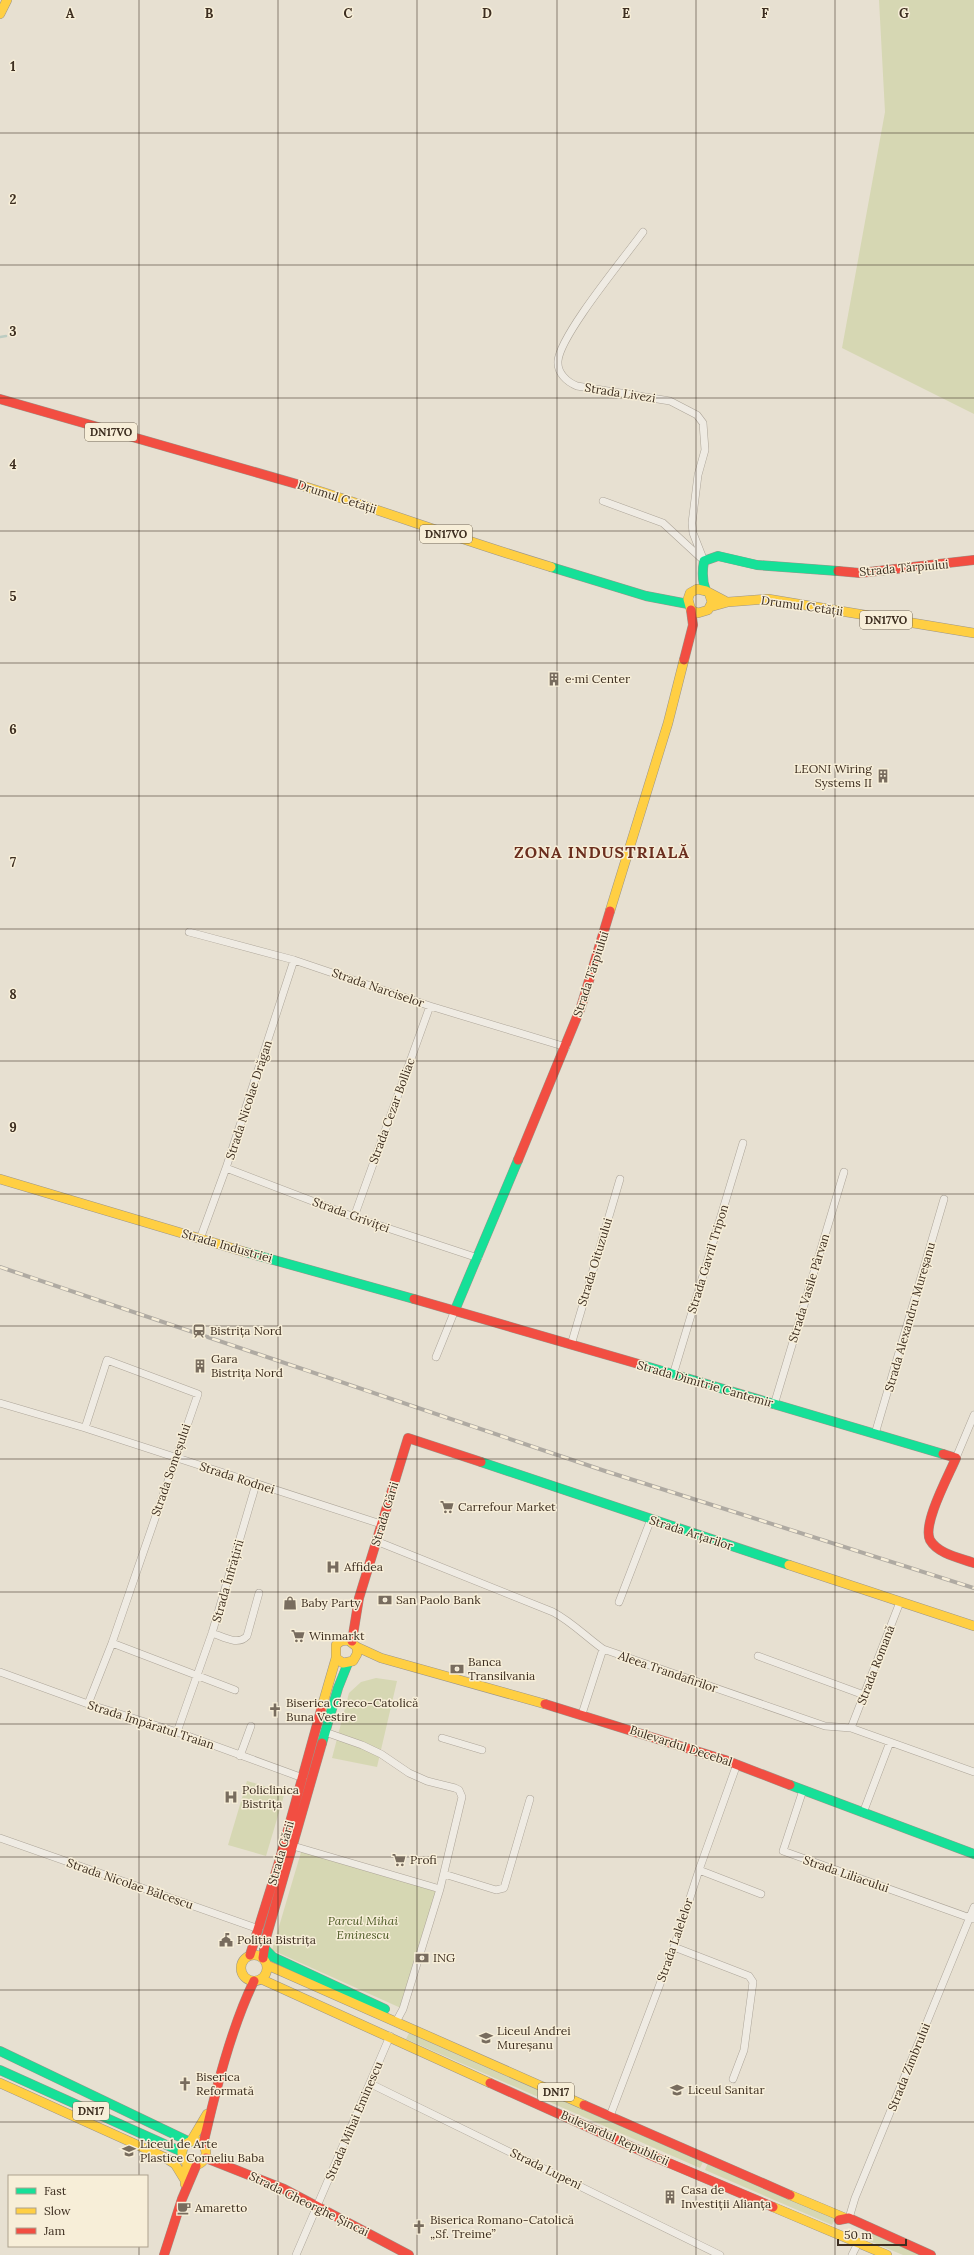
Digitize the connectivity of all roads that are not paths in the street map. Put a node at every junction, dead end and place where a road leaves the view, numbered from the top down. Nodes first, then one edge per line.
1 (7, 0) edge
2 (0, 14) edge
3 (643, 232) dead end
4 (0, 399) edge
5 (603, 501) dead end
6 (974, 560) edge
7 (698, 588) junction
8 (725, 601) junction
9 (710, 607) junction
10 (702, 613) junction
11 (693, 625) junction
12 (974, 633) edge
13 (189, 932) dead end
14 (294, 960) junction
15 (430, 1006) junction
16 (566, 1047) junction
17 (743, 1143) dead end
18 (226, 1168) junction
19 (844, 1172) dead end
20 (0, 1179) edge
21 (620, 1179) dead end
22 (944, 1199) dead end
23 (354, 1217) junction
24 (200, 1239) junction
25 (478, 1258) junction
26 (455, 1310) junction
27 (570, 1345) junction
28 (436, 1357) dead end
29 (673, 1375) junction
30 (0, 1403) edge
31 (774, 1405) junction
32 (974, 1415) edge
33 (85, 1428) junction
34 (875, 1434) junction
35 (408, 1438) joint
36 (175, 1458) junction
37 (956, 1458) junction
38 (256, 1484) junction
39 (651, 1519) junction
40 (381, 1524) junction
41 (376, 1541) junction
42 (974, 1563) edge
43 (258, 1593) dead end
44 (620, 1602) dead end
45 (900, 1602) junction
46 (355, 1613) junction
47 (974, 1626) edge
48 (212, 1633) junction
49 (340, 1641) junction
50 (112, 1643) junction
51 (355, 1644) junction
52 (603, 1649) junction
53 (758, 1656) dead end
54 (336, 1658) junction
55 (380, 1658) junction
56 (352, 1660) junction
57 (0, 1672) edge
58 (197, 1677) junction
59 (235, 1690) dead end
60 (864, 1695) junction
61 (88, 1704) junction
62 (582, 1714) junction
63 (251, 1726) dead end
64 (851, 1728) junction
65 (177, 1732) junction
66 (325, 1732) junction
67 (442, 1738) dead end
68 (890, 1742) junction
69 (482, 1750) dead end
70 (240, 1756) junction
71 (737, 1764) junction
72 (974, 1772) edge
73 (303, 1778) junction
74 (804, 1790) junction
75 (530, 1799) dead end
76 (863, 1812) junction
77 (0, 1838) edge
78 (293, 1846) junction
79 (974, 1854) edge
80 (699, 1870) junction
81 (444, 1874) junction
82 (440, 1889) junction
83 (761, 1894) dead end
84 (974, 1907) edge
85 (972, 1918) edge
86 (259, 1929) junction
87 (674, 1946) junction
88 (264, 1948) junction
89 (250, 1956) junction
90 (265, 1962) junction
91 (254, 1980) junction
92 (396, 2022) junction
93 (390, 2036) junction
94 (0, 2051) edge
95 (0, 2070) edge
96 (733, 2079) dead end
97 (0, 2083) edge
98 (371, 2084) junction
99 (212, 2107) junction
100 (610, 2116) junction
101 (202, 2121) junction
102 (178, 2136) junction
103 (191, 2142) junction
104 (203, 2144) junction
105 (182, 2152) junction
106 (206, 2158) junction
107 (192, 2165) junction
108 (186, 2182) junction
109 (185, 2192) junction
110 (318, 2207) junction
111 (849, 2219) junction
112 (842, 2236) junction
113 (858, 2243) junction
114 (164, 2255) edge
115 (296, 2255) edge
116 (409, 2255) edge
117 (720, 2255) edge
118 (852, 2255) edge
119 (887, 2255) edge
120 (931, 2255) edge

1 - 2 main road
3 - 7 street, Strada Livezi
4 - 7 main road, Drumul Cetății / DN17VO
5 - 7 street
6 - 7 main road, Strada Tărpiului
7 - 8 main road, Drumul Cetății / DN17VO
7 - 9 main road
7 - 10 main road, DN17VO
7 - 11 main road, Strada Tărpiului
8 - 9 main road, Drumul Cetății / DN17VO
8 - 12 main road, Drumul Cetății / DN17VO
9 - 10 main road, DN17VO
10 - 11 main road, Strada Tărpiului
11 - 16 main road, Strada Tărpiului
13 - 14 street, Strada Narciselor
14 - 15 street, Strada Narciselor
14 - 18 street, Strada Nicolae Drăgan
15 - 16 street, Strada Narciselor
15 - 23 street, Strada Cezar Bolliac
16 - 25 main road, Strada Tărpiului
17 - 29 street, Strada Gavril Tripon
18 - 23 street, Strada Griviței
18 - 24 street, Strada Nicolae Drăgan
19 - 31 street, Strada Vasile Pârvan
20 - 24 main road, Strada Industriei
21 - 27 street, Strada Oituzului
22 - 34 street, Strada Alexandru Mureșanu
23 - 25 street, Strada Griviței
24 - 26 main road, Strada Industriei
25 - 26 main road, Strada Tărpiului
26 - 27 main road, Strada Dimitrie Cantemir
26 - 28 street
27 - 29 main road, Strada Dimitrie Cantemir
29 - 31 main road, Strada Dimitrie Cantemir
30 - 33 street, Strada Rodnei
31 - 34 main road, Strada Dimitrie Cantemir
32 - 37 street
33 - 36 street, Strada Rodnei
33 - 36 street, Strada Someșului
34 - 37 main road, Strada Dimitrie Cantemir
35 - 39 main road, Strada Arțarilor
35 - 40 main road, Strada Gării
36 - 38 street, Strada Rodnei
36 - 50 street, Strada Someșului
37 - 42 main road
38 - 40 street, Strada Rodnei
38 - 48 street, Strada Înfrățirii
39 - 44 street
39 - 45 main road, Strada Arțarilor
40 - 41 main road, Strada Gării
41 - 46 main road, Strada Gării
41 - 52 street, Aleea Trandafirilor
43 - 48 street
45 - 47 main road, Strada Arțarilor
45 - 60 street, Strada Romană
46 - 49 main road, Strada Gării
46 - 51 main road, Strada Gării
48 - 58 street, Strada Înfrățirii
49 - 51 main road
49 - 54 main road, Strada Gării
50 - 58 street
50 - 61 street, Strada Someșului
51 - 55 main road, Bulevardul Decebal
51 - 56 main road, Strada Gării
52 - 62 street
52 - 64 street, Aleea Trandafirilor
53 - 60 street
54 - 56 main road
54 - 73 main road, Strada Gării
55 - 56 main road, Bulevardul Decebal
55 - 62 main road, Bulevardul Decebal
56 - 66 main road, Strada Gării
57 - 61 street, Strada Împăratul Traian
58 - 59 street
58 - 65 street, Strada Înfrățirii
60 - 64 street, Strada Romană
61 - 65 street, Strada Împăratul Traian
62 - 71 main road, Bulevardul Decebal
63 - 70 street
64 - 68 street, Aleea Trandafirilor
65 - 70 street, Strada Împăratul Traian
66 - 78 main road, Strada Gării
66 - 81 street
67 - 69 street
68 - 72 street, Aleea Trandafirilor
68 - 76 street
70 - 73 street, Strada Împăratul Traian
71 - 74 main road, Bulevardul Decebal
71 - 80 street, Strada Lalelelor
73 - 86 main road, Strada Gării
74 - 76 main road, Bulevardul Decebal
74 - 85 street, Strada Liliacului
75 - 81 street
76 - 79 main road, Bulevardul Decebal
77 - 86 street, Strada Nicolae Bălcescu
78 - 82 street
78 - 88 main road, Strada Gării
80 - 83 street
80 - 87 street, Strada Lalelelor
81 - 82 street
82 - 92 street
84 - 85 street, Strada Zimbrului
85 - 111 street, Strada Zimbrului
86 - 89 main road, Strada Gării
87 - 96 street
87 - 100 street, Strada Lalelelor
88 - 90 main road, Strada Gării
88 - 92 main road
89 - 90 main road
89 - 91 main road
90 - 91 main road
90 - 92 main road, Bulevardul Republicii / DN17
91 - 93 main road, Bulevardul Republicii / DN17
91 - 99 main road
92 - 100 main road, Bulevardul Republicii / DN17
93 - 98 street, Strada Mihai Eminescu
93 - 112 main road, Bulevardul Republicii / DN17
94 - 102 main road, DN17
95 - 105 main road, DN17
97 - 108 main road
98 - 110 street, Strada Mihai Eminescu
98 - 117 street, Strada Lupeni
99 - 101 main road
99 - 104 main road
100 - 111 main road, Bulevardul Republicii / DN17
101 - 102 main road
101 - 103 main road
102 - 103 main road, DN17
103 - 104 main road, DN17
103 - 105 main road
104 - 106 main road
105 - 107 main road
106 - 107 main road
106 - 110 main road, Strada Gheorghe Șincai
107 - 108 main road
107 - 109 main road
108 - 109 main road
109 - 114 main road
110 - 115 street, Strada Mihai Eminescu
110 - 116 main road, Strada Gheorghe Șincai
111 - 112 main road
111 - 112 main road
111 - 120 main road, Bulevardul Republicii / DN17
112 - 113 main road, Bulevardul Republicii / DN17
113 - 118 street
113 - 119 main road, Bulevardul Republicii / DN17

